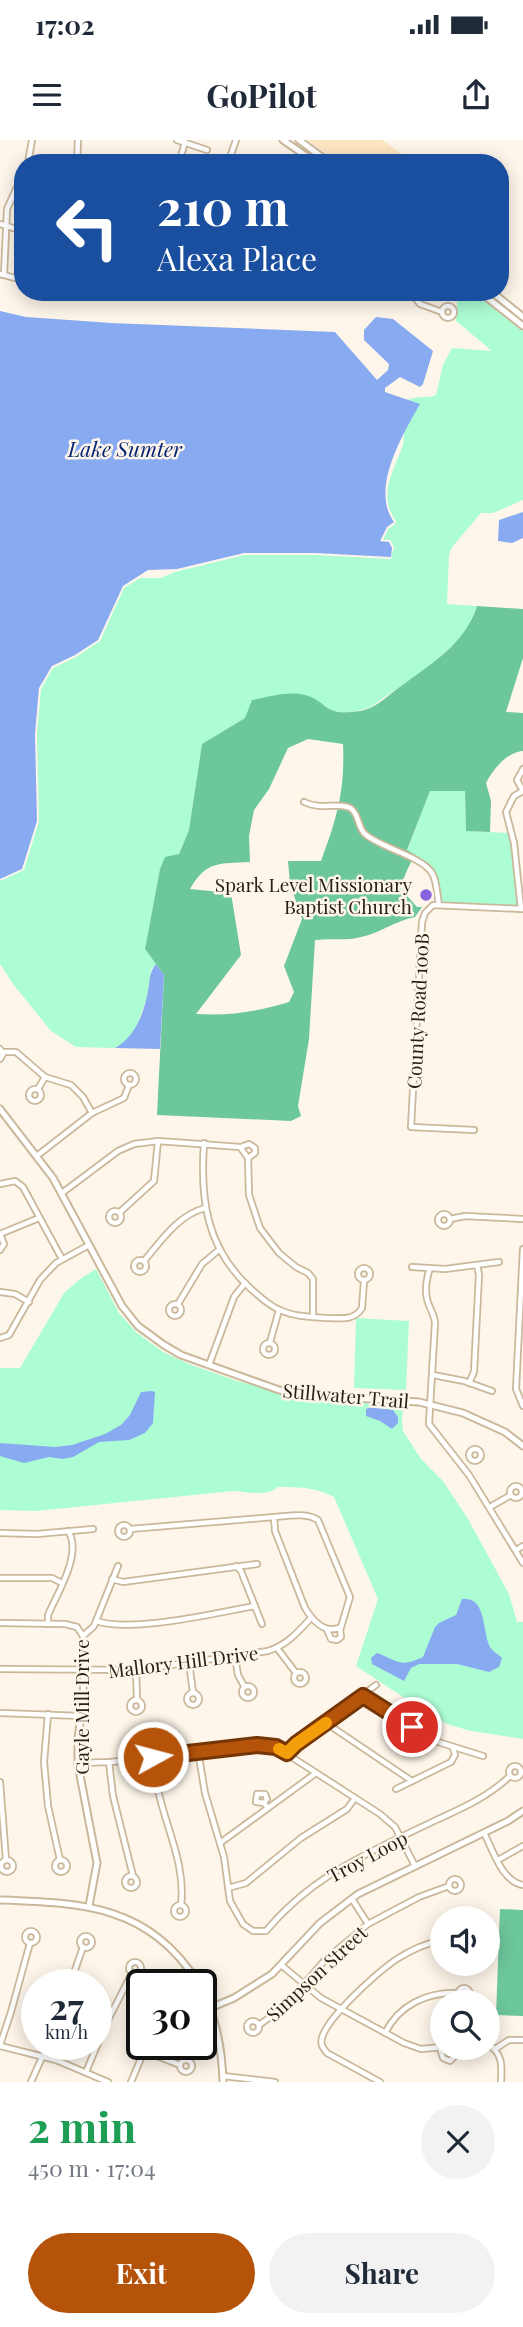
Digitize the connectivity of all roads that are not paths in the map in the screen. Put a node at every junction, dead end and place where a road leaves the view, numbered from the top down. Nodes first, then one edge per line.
1 (177, 140) edge
2 (283, 140) edge
3 (299, 140) edge
4 (185, 142) junction
5 (208, 150) dead end
6 (182, 154) edge
7 (303, 154) edge
8 (318, 154) edge
9 (14, 194) edge
10 (0, 224) edge
11 (6, 226) junction
12 (14, 228) edge
13 (2, 275) edge
14 (418, 301) edge
15 (491, 301) edge
16 (503, 301) edge
17 (442, 312) dead end
18 (523, 317) edge
19 (523, 326) edge
20 (523, 769) edge
21 (523, 791) edge
22 (304, 802) dead end
23 (439, 905) junction
24 (522, 909) edge
25 (1, 1051) edge
26 (0, 1059) edge
27 (45, 1077) junction
28 (129, 1085) dead end
29 (38, 1089) dead end
30 (0, 1109) edge
31 (92, 1113) junction
32 (474, 1130) dead end
33 (158, 1141) junction
34 (204, 1143) junction
35 (242, 1147) junction
36 (37, 1155) junction
37 (248, 1158) junction
38 (0, 1184) edge
39 (62, 1193) junction
40 (205, 1208) junction
41 (120, 1212) dead end
42 (39, 1218) junction
43 (450, 1219) dead end
44 (523, 1219) edge
45 (89, 1245) junction
46 (219, 1249) junction
47 (523, 1249) edge
48 (0, 1250) edge
49 (62, 1259) junction
50 (144, 1261) dead end
51 (499, 1262) dead end
52 (523, 1264) edge
53 (477, 1265) junction
54 (412, 1268) dead end
55 (430, 1268) junction
56 (364, 1280) dead end
57 (245, 1283) junction
58 (0, 1292) edge
59 (29, 1302) junction
60 (178, 1304) dead end
61 (522, 1308) edge
62 (279, 1310) junction
63 (313, 1317) junction
64 (0, 1338) edge
65 (270, 1342) dead end
66 (520, 1353) edge
67 (209, 1365) junction
68 (433, 1375) junction
69 (469, 1383) junction
70 (492, 1391) dead end
71 (431, 1404) junction
72 (523, 1406) edge
73 (523, 1446) edge
74 (470, 1459) dead end
75 (462, 1465) junction
76 (511, 1495) dead end
77 (490, 1507) junction
78 (274, 1517) junction
79 (93, 1529) dead end
80 (130, 1529) dead end
81 (68, 1531) junction
82 (0, 1533) edge
83 (523, 1546) edge
84 (516, 1550) junction
85 (523, 1563) edge
86 (257, 1564) dead end
87 (118, 1566) dead end
88 (236, 1566) junction
89 (0, 1578) edge
90 (112, 1579) junction
91 (62, 1583) junction
92 (255, 1606) junction
93 (311, 1618) junction
94 (96, 1621) junction
95 (0, 1623) edge
96 (48, 1624) junction
97 (262, 1624) dead end
98 (340, 1628) junction
99 (327, 1629) junction
100 (83, 1636) junction
101 (277, 1648) junction
102 (235, 1656) junction
103 (189, 1663) junction
104 (0, 1669) edge
105 (84, 1670) junction
106 (136, 1670) junction
107 (296, 1673) dead end
108 (376, 1685) dead end
109 (244, 1686) dead end
110 (193, 1692) dead end
111 (363, 1696) junction
112 (137, 1699) dead end
113 (0, 1713) edge
114 (48, 1714) junction
115 (81, 1716) junction
116 (326, 1723) junction
117 (453, 1748) junction
118 (198, 1751) junction
119 (287, 1753) junction
120 (482, 1756) dead end
121 (153, 1757) junction
122 (109, 1762) junction
123 (78, 1763) junction
124 (316, 1773) junction
125 (510, 1776) dead end
126 (412, 1781) junction
127 (0, 1782) edge
128 (397, 1789) dead end
129 (355, 1798) junction
130 (523, 1811) edge
131 (484, 1833) junction
132 (400, 1837) junction
133 (220, 1843) junction
134 (523, 1846) edge
135 (6, 1860) dead end
136 (60, 1860) dead end
137 (498, 1860) junction
138 (415, 1866) junction
139 (132, 1876) dead end
140 (523, 1885) edge
141 (449, 1886) dead end
142 (228, 1888) junction
143 (352, 1899) junction
144 (0, 1900) edge
145 (181, 1905) dead end
146 (89, 1906) junction
147 (368, 1924) junction
148 (30, 1943) dead end
149 (430, 1944) edge
150 (83, 1947) dead end
151 (281, 1965) junction
152 (75, 1969) edge
153 (187, 1969) edge
154 (304, 1984) junction
155 (126, 1985) edge
156 (430, 1996) edge
157 (217, 2005) edge
158 (342, 2010) junction
159 (259, 2025) dead end
160 (217, 2030) edge
161 (385, 2033) junction
162 (523, 2040) edge
163 (0, 2046) edge
164 (500, 2046) edge
165 (430, 2048) edge
166 (21, 2051) edge
167 (500, 2058) edge
168 (42, 2060) edge
169 (52, 2060) edge
170 (140, 2060) edge
171 (168, 2060) edge
172 (180, 2065) dead end
173 (86, 2072) junction
174 (223, 2079) edge
175 (258, 2080) edge
176 (32, 2082) edge
177 (107, 2082) edge
178 (131, 2082) edge
179 (275, 2082) edge
180 (380, 2082) edge
181 (501, 2082) edge

1 - 4 street
2 - 7 street
3 - 8 street
4 - 5 street
4 - 6 street
9 - 11 street
10 - 11 street
11 - 12 street
11 - 13 street
14 - 17 street
15 - 19 street
16 - 18 street
20 - 21 street
21 - 24 street
22 - 23 street
23 - 24 street
23 - 32 street, County Road 100B
25 - 26 street
25 - 27 street
27 - 29 street
27 - 31 street
28 - 31 street
30 - 36 street, Stillwater Trail
31 - 36 street
33 - 34 street
33 - 39 street
33 - 41 street
34 - 35 street
34 - 40 street
35 - 37 street
35 - 37 street
36 - 39 street, Stillwater Trail
37 - 63 street
38 - 42 street
39 - 45 street, Stillwater Trail
40 - 46 street
40 - 50 street
42 - 48 street
42 - 49 street
43 - 44 street
45 - 49 street
45 - 67 street, Stillwater Trail
46 - 57 street
46 - 60 street
47 - 52 street
49 - 59 street
51 - 53 street
52 - 61 street
53 - 55 street
53 - 69 street
54 - 55 street
55 - 68 street
56 - 63 street
57 - 62 street
57 - 67 street
58 - 59 street
59 - 64 street
61 - 66 street
62 - 63 street
62 - 65 street
66 - 72 street
67 - 71 street, Stillwater Trail
68 - 69 street
68 - 71 street
69 - 70 street
71 - 73 street, Stillwater Trail
71 - 75 street
74 - 75 street
75 - 77 street
76 - 77 street
77 - 84 street
78 - 80 street
78 - 93 street
78 - 98 street
79 - 81 street
81 - 82 street
81 - 91 street
83 - 84 street
84 - 85 street
86 - 88 street
87 - 90 street
88 - 90 street
88 - 92 street
89 - 91 street
90 - 94 street
91 - 96 street
92 - 94 street
92 - 97 street
93 - 99 street
93 - 101 street, Mallory Hill Drive
94 - 100 street
95 - 96 street, Gayle Mill Drive
96 - 100 street, Gayle Mill Drive
98 - 99 street
98 - 99 street
100 - 105 street, Gayle Mill Drive
101 - 102 street, Mallory Hill Drive
101 - 107 street
102 - 103 street, Mallory Hill Drive
102 - 109 street
103 - 106 street, Mallory Hill Drive
103 - 110 street
104 - 105 street, Mallory Hill Drive
105 - 106 street, Mallory Hill Drive
105 - 115 street, Gayle Mill Drive
106 - 112 street
108 - 111 street
111 - 116 street
111 - 117 street
113 - 114 street
114 - 115 street
114 - 136 street
115 - 123 street, Gayle Mill Drive
116 - 119 street
116 - 126 street
117 - 120 street
117 - 126 street
118 - 119 street
118 - 121 street
118 - 133 street, Troy Loop
119 - 124 street
121 - 122 street
121 - 145 street
122 - 123 street
122 - 139 street
123 - 146 street, Gayle Mill Drive
124 - 129 street
124 - 133 street
125 - 132 street, Troy Loop
126 - 128 street
127 - 135 street
129 - 132 street
129 - 142 street
130 - 131 street
131 - 137 street
131 - 138 street
132 - 138 street
132 - 142 street, Troy Loop
133 - 142 street, Troy Loop
134 - 137 street
137 - 140 street
138 - 143 street
141 - 147 street, Simpson Street
143 - 147 street
143 - 151 street
144 - 146 street
146 - 153 street
147 - 154 street, Simpson Street
148 - 163 street
149 - 158 street
150 - 152 street
151 - 154 street
151 - 157 street
154 - 158 street
154 - 159 street, Simpson Street
155 - 173 street
156 - 161 street
158 - 161 street
158 - 180 street
160 - 174 street
161 - 165 street
162 - 164 street
163 - 166 street
167 - 181 street
168 - 176 street
169 - 173 street
170 - 178 street
171 - 172 street
173 - 177 street
174 - 175 street
175 - 179 street

